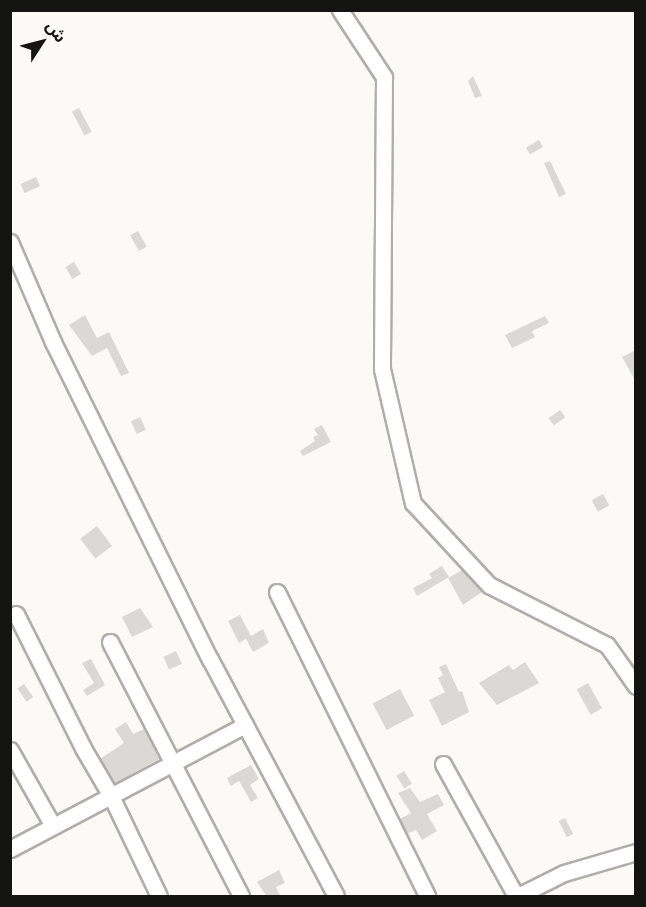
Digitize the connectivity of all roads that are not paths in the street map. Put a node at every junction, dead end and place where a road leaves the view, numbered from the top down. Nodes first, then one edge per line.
1 (340, 10) edge
2 (10, 242) edge
3 (277, 592) dead end
4 (16, 614) dead end
5 (110, 642) dead end
6 (636, 686) edge
7 (245, 725) junction
8 (10, 750) edge
9 (171, 764) junction
10 (443, 765) dead end
11 (111, 796) junction
12 (53, 826) junction
13 (10, 849) edge
14 (636, 852) edge
15 (154, 895) edge
16 (241, 897) edge
17 (336, 897) edge
18 (427, 897) edge
19 (517, 897) edge

1 - 6 street
2 - 7 street
3 - 18 street
4 - 11 street
5 - 9 street
7 - 9 street
7 - 17 street
8 - 12 street
9 - 11 street
9 - 16 street
10 - 19 street
11 - 12 street
11 - 15 street
12 - 13 street
14 - 19 street

